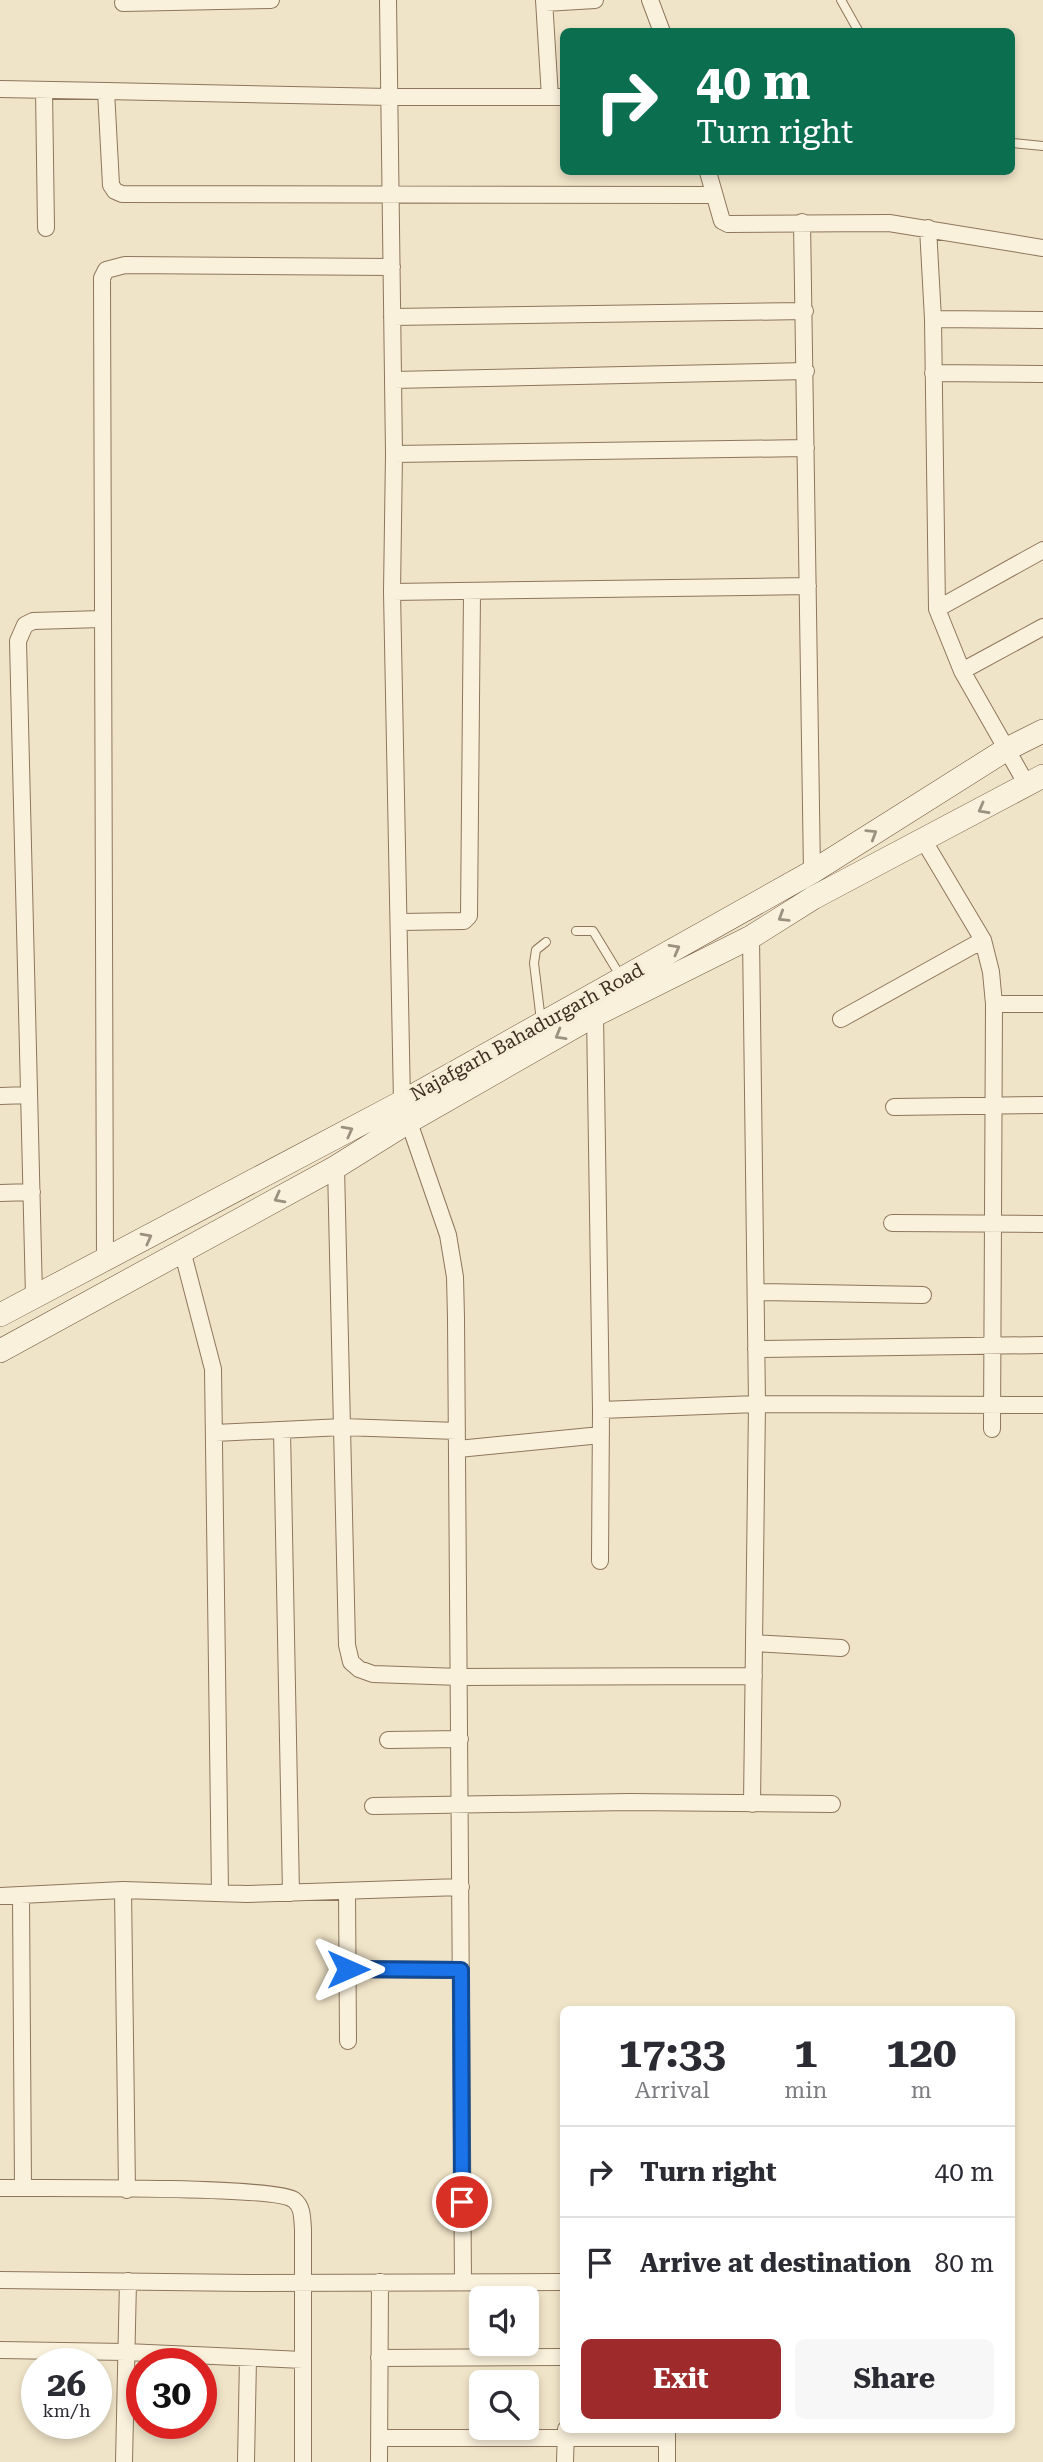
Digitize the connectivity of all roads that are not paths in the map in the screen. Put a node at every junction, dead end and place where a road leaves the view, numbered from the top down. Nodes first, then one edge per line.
1 (271, 0) edge
2 (388, 0) edge
3 (595, 0) edge
4 (650, 0) edge
5 (841, 0) edge
6 (545, 2) edge
7 (123, 3) dead end
8 (660, 28) edge
9 (857, 28) edge
10 (0, 89) edge
11 (44, 90) junction
12 (106, 91) junction
13 (389, 97) junction
14 (557, 97) edge
15 (1015, 143) edge
16 (1043, 146) edge
17 (709, 175) edge
18 (390, 193) junction
19 (714, 195) junction
20 (802, 222) junction
21 (46, 228) dead end
22 (928, 228) junction
23 (1043, 248) edge
24 (392, 267) junction
25 (805, 311) junction
26 (392, 317) junction
27 (933, 319) junction
28 (1043, 320) edge
29 (806, 372) junction
30 (933, 373) junction
31 (1043, 374) edge
32 (393, 380) junction
33 (806, 448) junction
34 (394, 454) junction
35 (1043, 550) edge
36 (808, 586) junction
37 (392, 592) junction
38 (472, 593) junction
39 (937, 609) junction
40 (102, 619) junction
41 (1043, 627) edge
42 (962, 671) junction
43 (1043, 731) edge
44 (1007, 749) junction
45 (1035, 781) edge
46 (924, 841) junction
47 (812, 872) junction
48 (400, 922) junction
49 (576, 930) dead end
50 (751, 937) junction
51 (983, 940) junction
52 (546, 942) dead end
53 (622, 979) junction
54 (994, 1004) junction
55 (1043, 1004) edge
56 (595, 1015) junction
57 (841, 1020) dead end
58 (542, 1024) junction
59 (29, 1095) junction
60 (0, 1096) edge
61 (994, 1105) junction
62 (1043, 1105) edge
63 (894, 1107) dead end
64 (405, 1112) junction
65 (336, 1167) junction
66 (32, 1192) junction
67 (0, 1193) edge
68 (892, 1223) dead end
69 (993, 1224) junction
70 (1043, 1224) edge
71 (182, 1250) junction
72 (105, 1261) junction
73 (756, 1292) junction
74 (923, 1295) dead end
75 (34, 1296) junction
76 (0, 1315) edge
77 (993, 1345) junction
78 (1043, 1345) edge
79 (756, 1349) junction
80 (0, 1351) edge
81 (757, 1404) junction
82 (992, 1405) junction
83 (1043, 1405) edge
84 (601, 1410) junction
85 (343, 1427) junction
86 (992, 1429) dead end
87 (282, 1430) junction
88 (457, 1431) junction
89 (215, 1433) junction
90 (601, 1435) junction
91 (458, 1449) junction
92 (600, 1561) dead end
93 (754, 1643) junction
94 (841, 1648) dead end
95 (754, 1676) junction
96 (460, 1677) junction
97 (460, 1739) junction
98 (388, 1740) dead end
99 (752, 1804) junction
100 (832, 1804) dead end
101 (373, 1805) dead end
102 (461, 1805) junction
103 (461, 1887) junction
104 (123, 1890) junction
105 (347, 1891) junction
106 (220, 1893) junction
107 (291, 1893) junction
108 (0, 1896) edge
109 (21, 1896) junction
110 (348, 1969) junction
111 (461, 1970) junction
112 (348, 2041) dead end
113 (0, 2188) edge
114 (23, 2188) junction
115 (127, 2190) junction
116 (0, 2280) edge
117 (128, 2281) junction
118 (304, 2281) junction
119 (380, 2281) junction
120 (463, 2281) junction
121 (560, 2282) edge
122 (126, 2348) edge
123 (0, 2350) edge
124 (126, 2352) joint
125 (217, 2356) edge
126 (560, 2357) edge
127 (248, 2358) junction
128 (379, 2358) junction
129 (303, 2360) junction
130 (566, 2434) edge
131 (667, 2434) edge
132 (379, 2438) junction
133 (124, 2462) edge
134 (246, 2462) edge
135 (303, 2462) edge
136 (379, 2462) edge
137 (565, 2462) edge
138 (667, 2462) edge

1 - 7 street
2 - 13 street
3 - 6 street
4 - 8 street
5 - 9 lane
6 - 14 street
10 - 11 street
11 - 12 street
11 - 21 street
12 - 13 street
12 - 18 street
13 - 14 street
13 - 18 street
15 - 16 lane
17 - 19 street
18 - 19 street
18 - 24 street
19 - 20 street
20 - 22 street
20 - 25 street
22 - 23 street
22 - 27 street
24 - 26 street
24 - 40 street
25 - 26 street
25 - 29 street
26 - 32 street
27 - 28 street
27 - 30 street
29 - 32 street
29 - 33 street
30 - 31 street
30 - 39 street
32 - 34 street
33 - 34 street
33 - 36 street
34 - 37 street
35 - 39 street
36 - 38 street
36 - 47 street
37 - 38 street
37 - 48 street
38 - 48 street
39 - 42 street
40 - 59 street
40 - 72 street
41 - 42 street
42 - 44 street
43 - 44 main road, Najafgarh Bahadurgarh Road
44 - 45 street
47 -> 44 main road, Najafgarh Bahadurgarh Road
45 -> 46 main road, Najafgarh Bahadurgarh Road
46 -> 50 main road, Najafgarh Bahadurgarh Road
46 - 51 street
53 -> 47 main road, Najafgarh Bahadurgarh Road
48 - 64 street
49 - 53 lane
50 - 56 main road, Najafgarh Bahadurgarh Road
50 - 73 street
51 - 54 street
51 - 57 street
52 - 58 lane
53 - 58 main road, Najafgarh Bahadurgarh Road
54 - 55 street
54 - 61 street
56 -> 64 main road, Najafgarh Bahadurgarh Road
56 - 84 street
58 - 64 main road, Najafgarh Bahadurgarh Road
59 - 60 street
59 - 66 street
61 - 62 street
61 - 63 street
61 - 69 street
64 - 65 main road, Najafgarh Bahadurgarh Road
72 -> 64 main road, Najafgarh Bahadurgarh Road
64 - 88 street
65 -> 71 main road, Najafgarh Bahadurgarh Road
65 - 85 street
66 - 67 street
66 - 75 street
68 - 69 street
69 - 70 street
69 - 77 street
71 - 80 main road, Najafgarh Bahadurgarh Road
71 - 89 street
72 - 75 main road, Najafgarh Bahadurgarh Road
73 - 74 street
73 - 79 street
75 - 76 main road, Najafgarh Bahadurgarh Road
77 - 78 street
77 - 79 street
77 - 82 street
79 - 81 street
81 - 82 street
81 - 84 street
81 - 93 street
82 - 83 street
82 - 86 street
84 - 90 street
85 - 87 street
85 - 88 street
85 - 96 street
87 - 89 street
87 - 107 street
88 - 91 street
89 - 106 street
90 - 91 street
90 - 92 street
91 - 96 street
93 - 94 street
93 - 95 street
95 - 96 street
95 - 99 street
96 - 97 street
97 - 98 street
97 - 102 street
99 - 100 street
99 - 102 street
101 - 102 street
102 - 103 street
103 - 105 street
103 - 111 street
104 - 106 street
104 - 109 street
104 - 115 street
105 - 107 street
105 - 110 street
106 - 107 street
108 - 109 street
109 - 114 street
110 - 111 street
110 - 112 street
111 - 120 street
113 - 114 street
114 - 115 street
115 - 118 street
116 - 117 street
117 - 118 street
117 - 122 street
118 - 119 street
118 - 129 street
119 - 120 street
119 - 128 street
120 - 121 street
123 - 124 street
124 - 133 street
125 - 127 street
126 - 128 street
127 - 129 street
127 - 134 street
128 - 132 street
129 - 135 street
130 - 131 street
130 - 132 street
130 - 137 street
131 - 138 street
132 - 136 street

